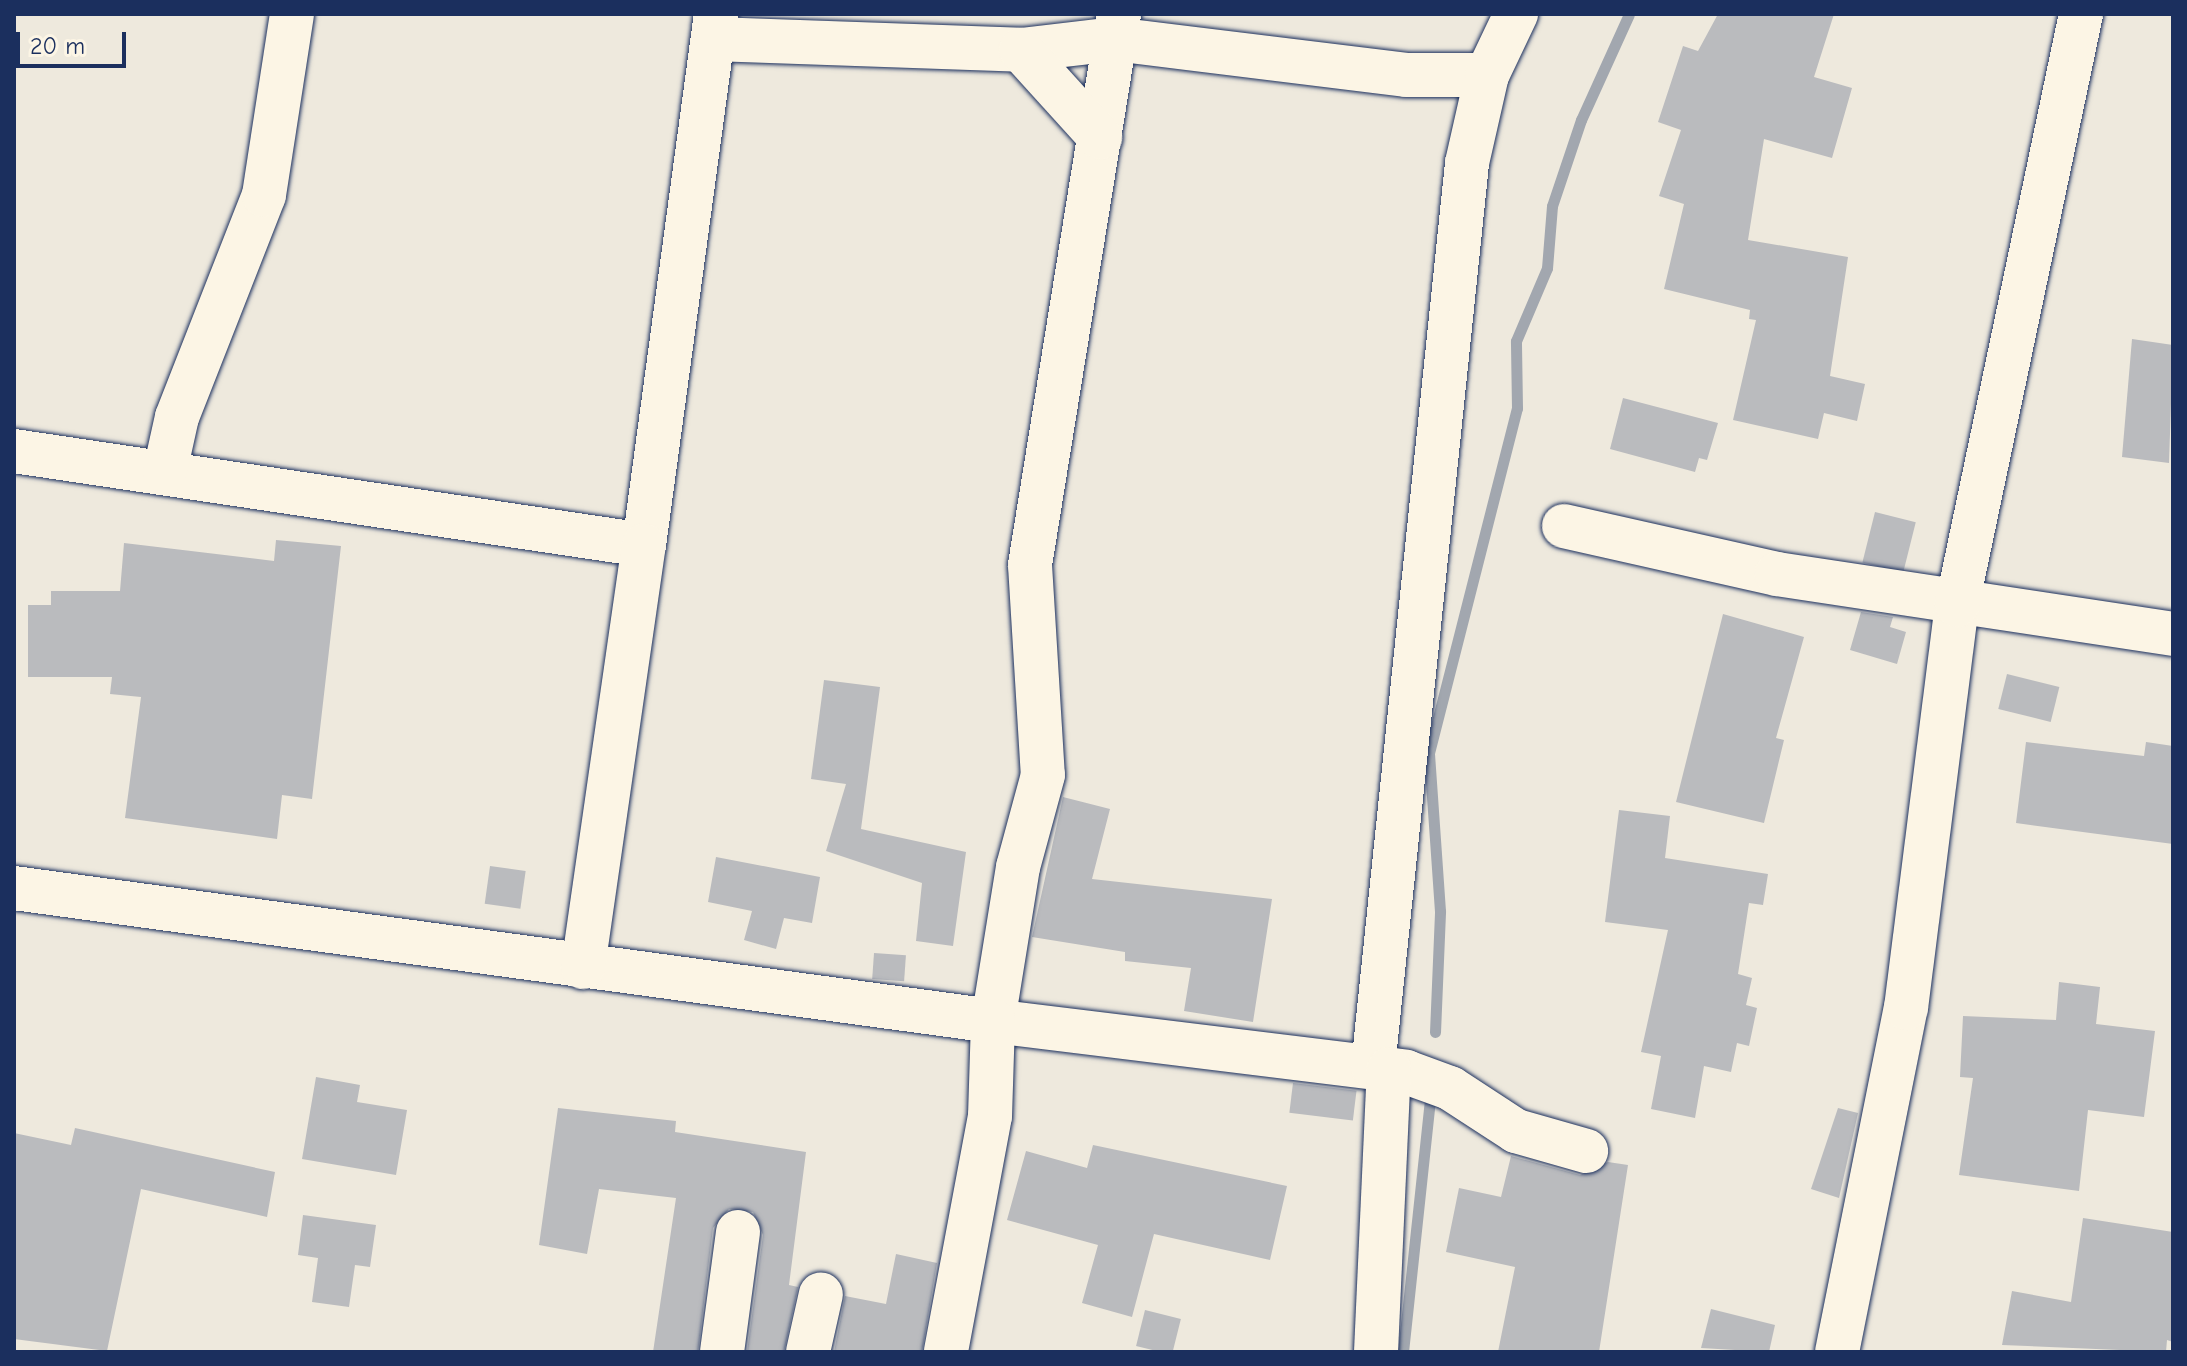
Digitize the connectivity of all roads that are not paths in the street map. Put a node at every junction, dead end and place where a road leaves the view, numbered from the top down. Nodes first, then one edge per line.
1 (292, 14) edge
2 (1516, 14) edge
3 (2081, 14) edge
4 (715, 26) edge
5 (1116, 27) edge
6 (1021, 50) junction
7 (1487, 75) junction
8 (1100, 137) junction
9 (14, 451) edge
10 (165, 471) junction
11 (1564, 526) dead end
12 (644, 545) junction
13 (1957, 605) junction
14 (2173, 634) edge
15 (14, 888) edge
16 (583, 967) junction
17 (993, 1021) junction
18 (1381, 1068) junction
19 (1586, 1151) dead end
20 (738, 1232) dead end
21 (821, 1294) dead end
22 (722, 1352) edge
23 (808, 1352) edge
24 (946, 1352) edge
25 (1376, 1352) edge
26 (1837, 1352) edge

1 - 10 street
2 - 7 street
3 - 13 street
4 - 6 street
4 - 12 street
5 - 6 street
5 - 7 street
5 - 8 street
6 - 8 street
7 - 18 street
8 - 17 street
9 - 10 street
10 - 12 street
11 - 13 street
12 - 16 street
13 - 14 street
13 - 26 street
15 - 16 street
16 - 17 street
17 - 18 street
17 - 24 street
18 - 19 street
18 - 25 street
20 - 22 street
21 - 23 street

